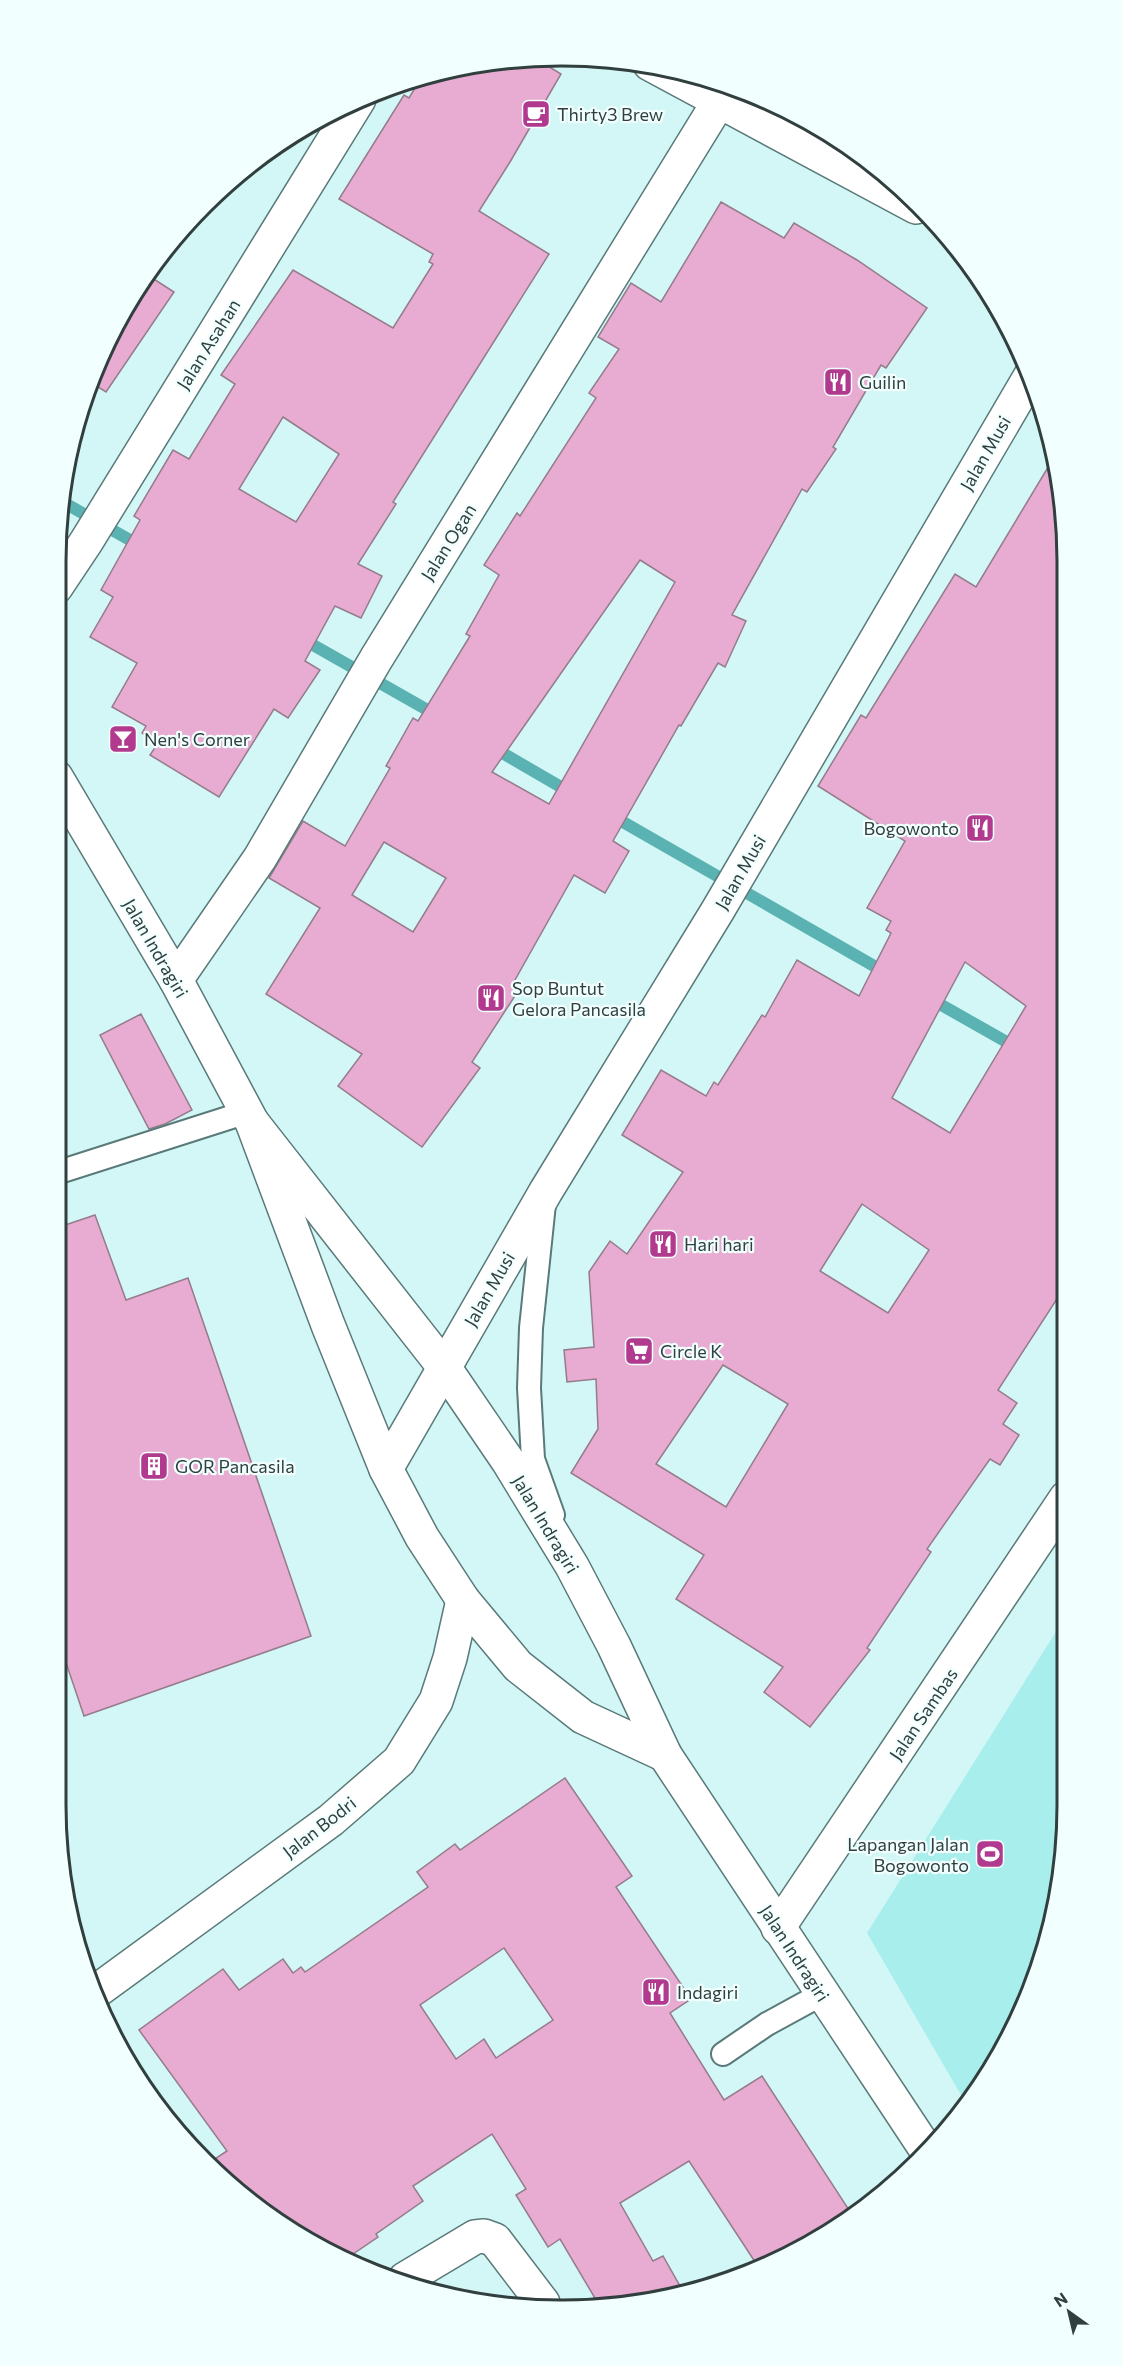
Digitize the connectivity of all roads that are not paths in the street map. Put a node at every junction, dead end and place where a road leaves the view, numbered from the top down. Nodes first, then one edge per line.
1 (679, 81) edge
2 (718, 103) junction
3 (349, 114) edge
4 (896, 197) edge
5 (1025, 386) edge
6 (66, 572) edge
7 (66, 794) edge
8 (176, 980) junction
9 (250, 1117) junction
10 (66, 1170) edge
11 (546, 1191) junction
12 (444, 1367) junction
13 (386, 1469) junction
14 (1057, 1511) edge
15 (572, 1566) junction
16 (463, 1600) junction
17 (664, 1755) junction
18 (778, 1928) junction
19 (101, 1988) edge
20 (822, 1994) junction
21 (723, 2054) dead end
22 (922, 2144) edge
23 (410, 2276) edge
24 (540, 2299) edge

1 - 2 street
2 - 4 street
2 - 8 street, Jalan Ogan
3 - 6 street, Jalan Asahan
5 - 11 street, Jalan Musi
7 - 8 street, Jalan Indragiri
8 - 9 street, Jalan Indragiri
9 - 10 lane
9 - 12 street, Jalan Indragiri
9 - 13 street, Jalan Indragiri
11 - 12 street, Jalan Musi
11 - 15 lane
12 - 13 street
12 - 15 street, Jalan Indragiri
13 - 16 street, Jalan Indragiri
14 - 18 street, Jalan Sambas
15 - 17 street, Jalan Indragiri
16 - 17 street, Jalan Indragiri
16 - 19 street, Jalan Bodri
17 - 18 street, Jalan Indragiri
18 - 20 street, Jalan Indragiri
20 - 21 lane
20 - 22 street, Jalan Indragiri
23 - 24 street

